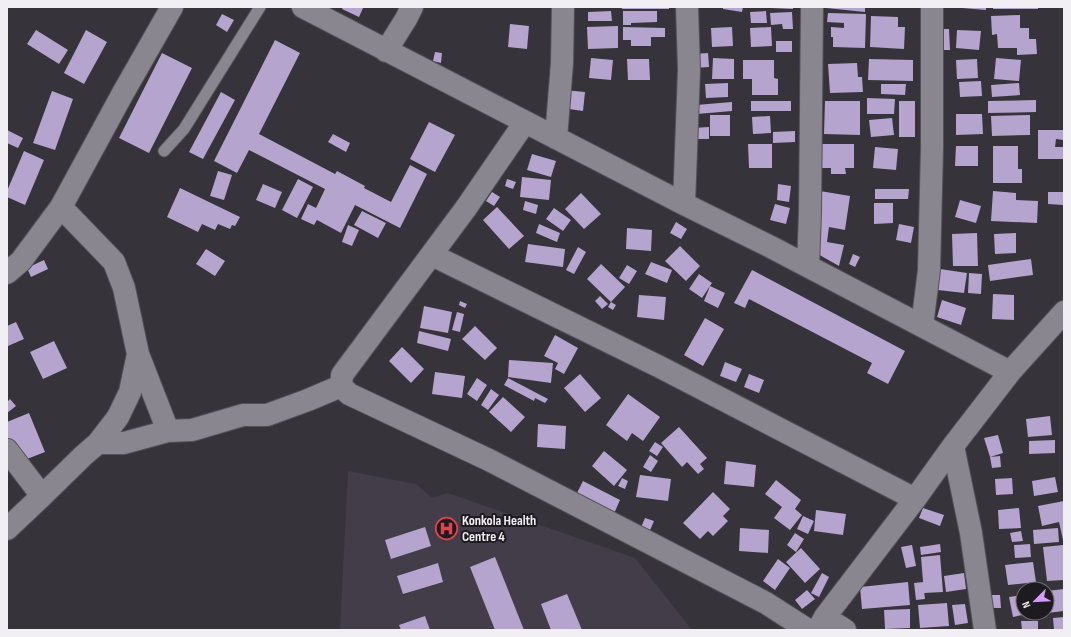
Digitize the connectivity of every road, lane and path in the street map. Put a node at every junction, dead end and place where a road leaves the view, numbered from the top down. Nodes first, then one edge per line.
1 (172, 7) edge
2 (260, 7) edge
3 (303, 7) edge
4 (412, 7) edge
5 (563, 7) edge
6 (687, 7) edge
7 (812, 7) edge
8 (932, 7) edge
9 (386, 51) junction
10 (525, 122) junction
11 (556, 138) junction
12 (164, 151) dead end
13 (684, 204) junction
14 (61, 207) junction
15 (432, 255) junction
16 (808, 266) junction
17 (7, 273) edge
18 (1064, 312) edge
19 (922, 326) junction
20 (138, 354) junction
21 (1010, 372) junction
22 (341, 386) junction
23 (168, 431) junction
24 (98, 444) junction
25 (953, 446) junction
26 (7, 450) edge
27 (42, 496) junction
28 (915, 499) junction
29 (7, 529) edge
30 (822, 623) edge
31 (808, 630) edge
32 (845, 630) edge
33 (985, 630) edge

1 - 14 street
2 - 12 lane
3 - 9 street
4 - 9 street
5 - 11 street
6 - 13 street
7 - 16 street
8 - 19 street
9 - 10 street
10 - 11 street
10 - 15 street
11 - 13 street
13 - 16 street
14 - 17 street
14 - 20 street
15 - 22 street
15 - 28 street
16 - 19 street
18 - 21 street
19 - 21 street
20 - 23 street
20 - 24 street
21 - 25 street
22 - 23 street
22 - 31 street
23 - 24 street
24 - 27 street
25 - 28 street
25 - 33 street
26 - 27 street
27 - 29 street
28 - 30 street
30 - 32 street

